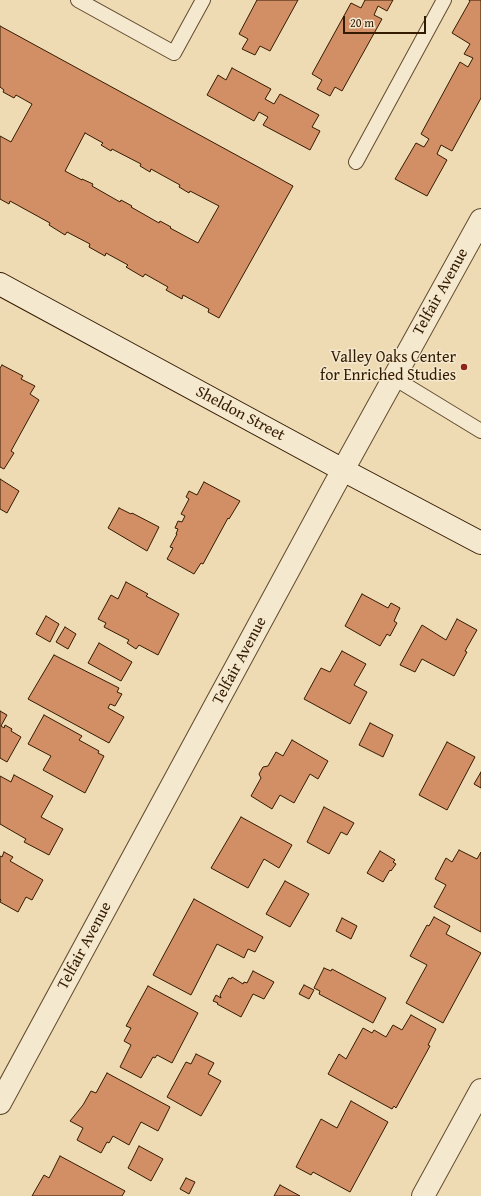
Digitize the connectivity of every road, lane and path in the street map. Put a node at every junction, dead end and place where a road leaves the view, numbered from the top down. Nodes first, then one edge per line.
1 (78, 0) edge
2 (203, 0) edge
3 (444, 0) edge
4 (356, 162) dead end
5 (481, 220) edge
6 (0, 284) edge
7 (394, 378) junction
8 (481, 431) edge
9 (343, 470) junction
10 (481, 543) edge
11 (481, 1090) edge
12 (0, 1103) edge
13 (423, 1196) edge

1 - 2 lane
3 - 4 lane
5 - 7 street, Telfair Avenue
6 - 9 street, Sheldon Street
7 - 8 lane
7 - 9 street, Telfair Avenue
9 - 10 street, Sheldon Street
9 - 12 street, Telfair Avenue
11 - 13 street

